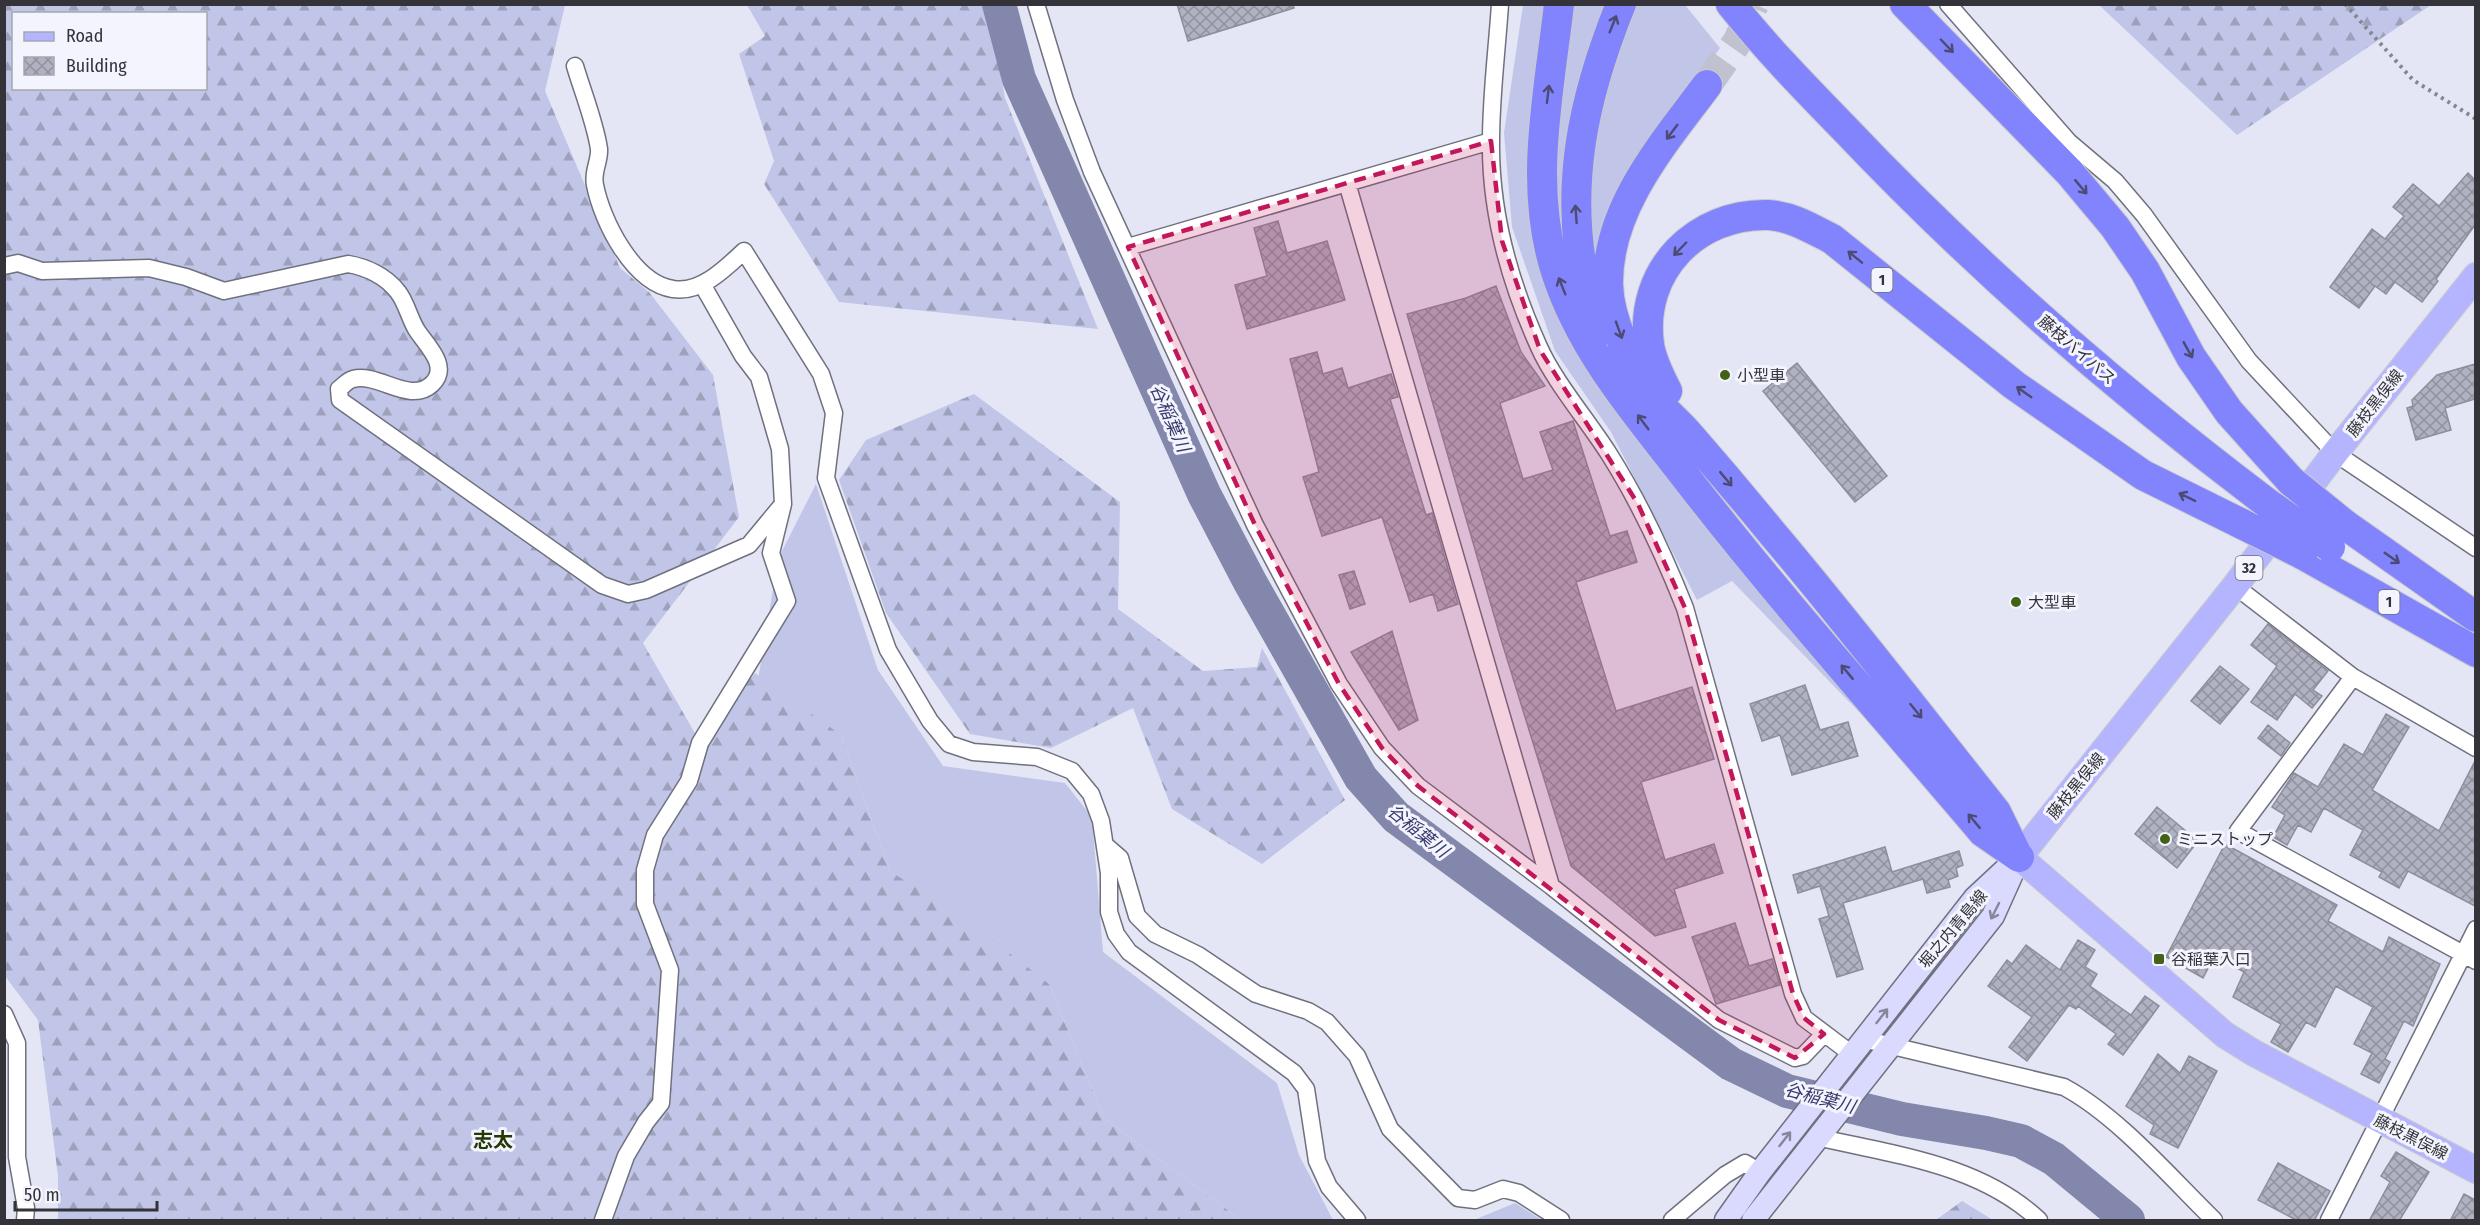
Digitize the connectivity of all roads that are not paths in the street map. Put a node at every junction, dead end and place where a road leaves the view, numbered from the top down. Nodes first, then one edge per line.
1 (1036, 4) edge
2 (1500, 4) edge
3 (1559, 4) edge
4 (1621, 4) edge
5 (1731, 4) edge
6 (1905, 4) edge
7 (1948, 4) edge
8 (576, 66) dead end
9 (1707, 85) tunnel mouth
10 (1491, 141) junction
11 (1347, 183) junction
12 (1128, 248) junction
13 (4, 266) edge
14 (2475, 276) edge
15 (702, 284) junction
16 (1620, 392) junction
17 (1677, 443) junction
18 (2335, 453) junction
19 (783, 504) junction
20 (2337, 535) junction
21 (2475, 548) edge
22 (2235, 586) junction
23 (2475, 617) edge
24 (2475, 635) edge
25 (2475, 652) edge
26 (2353, 677) junction
27 (2475, 748) edge
28 (1105, 845) junction
29 (2019, 857) junction
30 (1551, 886) junction
31 (2475, 929) edge
32 (2469, 957) edge
33 (4, 1014) edge
34 (1824, 1034) junction
35 (1891, 1046) junction
36 (1858, 1047) junction
37 (2379, 1120) junction
38 (1823, 1130) junction
39 (2475, 1170) edge
40 (1760, 1172) junction
41 (25, 1221) edge
42 (603, 1221) edge
43 (1357, 1221) edge
44 (1561, 1221) edge
45 (1672, 1221) edge
46 (1726, 1221) edge
47 (1753, 1221) edge
48 (2038, 1221) edge
49 (2214, 1221) edge
50 (2329, 1221) edge

1 - 12 street
2 - 10 street
16 -> 3 highway, 1
16 -> 4 highway, 1
5 - 20 highway, 藤枝バイパス / 1, bridge
6 -> 20 highway, 1, bridge
7 - 18 street
8 - 15 street
9 -> 17 highway, 1
10 - 11 street
10 - 34 street
11 - 12 street
11 - 30 street
12 - 30 street
13 - 19 street
14 - 18 main road, 藤枝黒俣線 / 32
15 - 19 street
15 - 28 street
17 -> 16 highway, 1
25 -> 17 highway, 1, bridge
17 -> 29 highway, 1
29 -> 17 highway, 1
18 - 21 street
18 - 22 main road, 藤枝黒俣線 / 32
19 - 42 street
20 -> 23 highway, 1
20 - 24 highway, 藤枝バイパス / 1
22 - 26 street
22 - 29 main road, 藤枝黒俣線 / 32
26 - 27 street
26 - 32 street
28 - 43 street
28 - 44 street
29 -> 35 main road, 堀之内青島線
36 -> 29 main road, 堀之内青島線
29 - 37 main road, 藤枝黒俣線
30 - 34 street
31 - 32 street
32 - 37 street
33 - 41 street
34 - 36 street
35 - 36 street
35 - 38 main road, 堀之内青島線
35 - 49 street
40 -> 36 main road, 堀之内青島線
37 - 39 main road, 藤枝黒俣線
37 - 50 street
38 - 47 main road, 堀之内青島線
38 - 48 street
40 - 45 street
40 - 46 main road, 堀之内青島線

